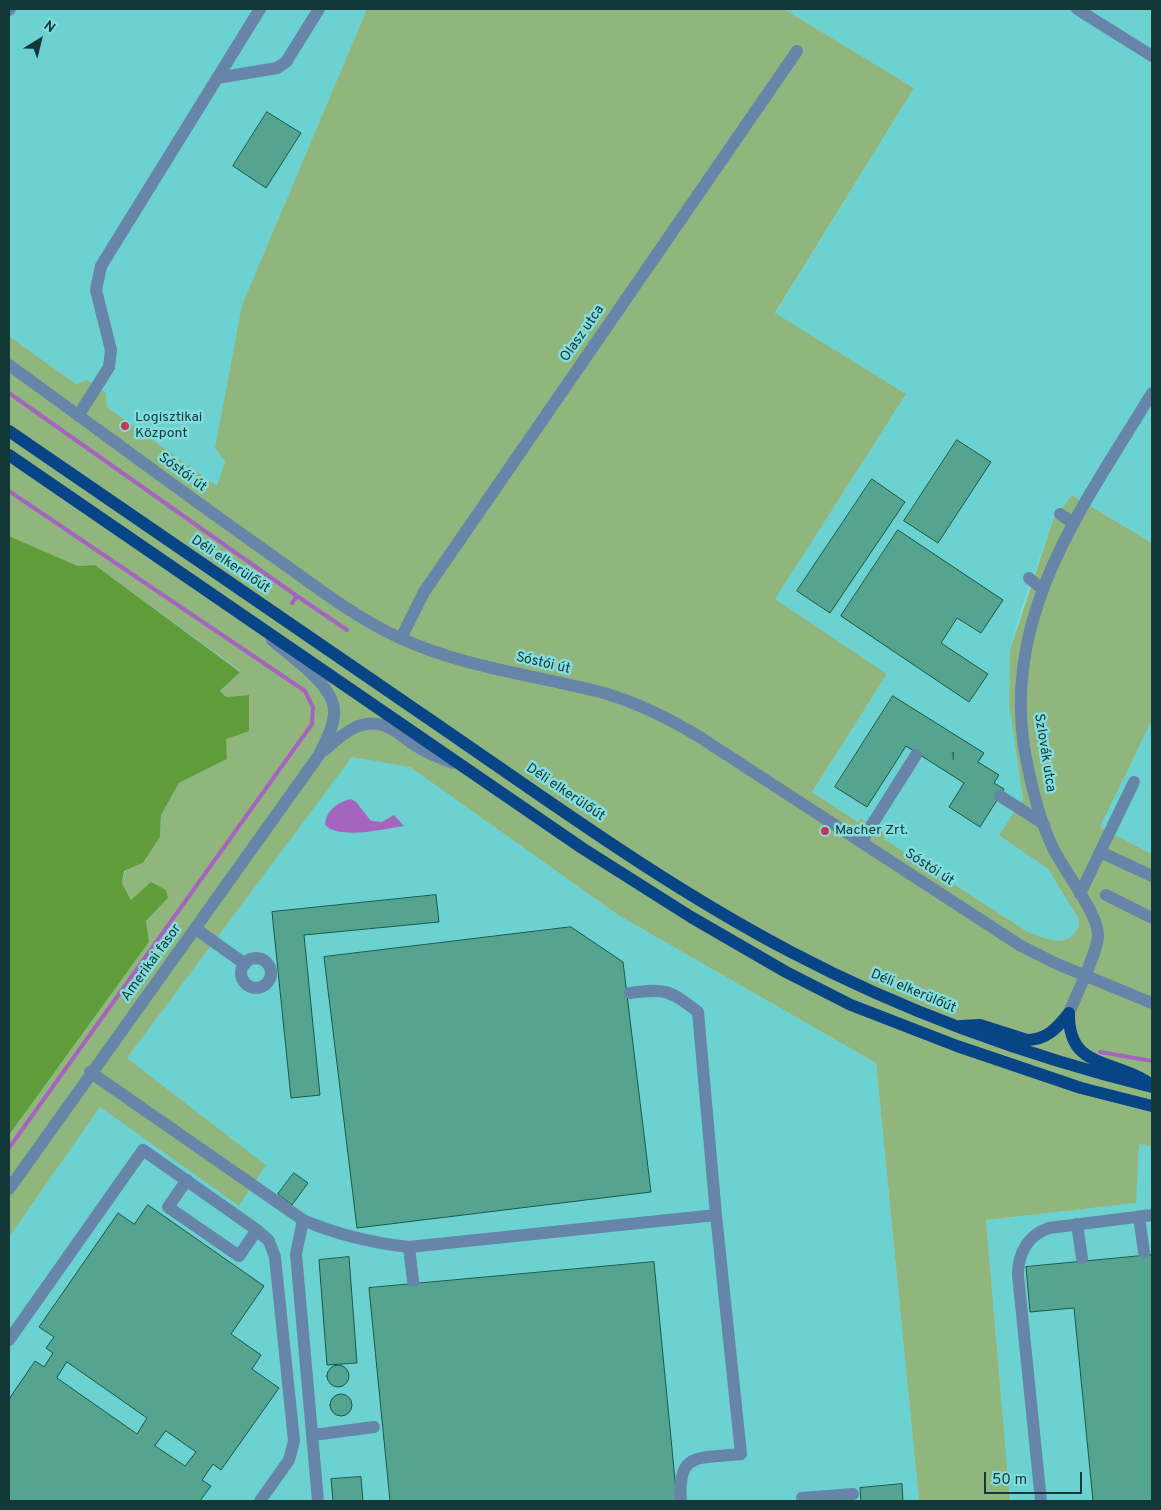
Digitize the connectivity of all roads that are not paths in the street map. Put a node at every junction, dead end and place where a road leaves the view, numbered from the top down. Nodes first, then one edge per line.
1 (259, 9) edge
2 (319, 9) edge
3 (1077, 9) edge
4 (797, 51) dead end
5 (1152, 56) edge
6 (217, 78) junction
7 (9, 365) edge
8 (1152, 393) edge
9 (78, 416) junction
10 (9, 431) edge
11 (9, 455) edge
12 (1060, 514) dead end
13 (1073, 523) junction
14 (1029, 578) dead end
15 (1042, 589) junction
16 (251, 622) junction
17 (401, 638) junction
18 (319, 755) junction
19 (916, 755) dead end
20 (477, 774) junction
21 (1134, 782) dead end
22 (1000, 796) dead end
23 (1044, 824) junction
24 (861, 842) junction
25 (1100, 852) junction
26 (1152, 876) edge
27 (1080, 894) junction
28 (1106, 895) dead end
29 (1152, 918) edge
30 (196, 929) junction
31 (244, 964) dead end
32 (1084, 975) junction
33 (630, 993) dead end
34 (1152, 1003) edge
35 (1069, 1013) junction
36 (954, 1026) junction
37 (90, 1072) junction
38 (1152, 1086) edge
39 (1152, 1106) edge
40 (187, 1180) junction
41 (9, 1189) edge
42 (716, 1215) junction
43 (1152, 1215) edge
44 (1139, 1216) junction
45 (303, 1220) junction
46 (1077, 1224) junction
47 (257, 1230) junction
48 (409, 1247) junction
49 (1144, 1252) dead end
50 (1082, 1258) dead end
51 (413, 1281) dead end
52 (9, 1340) edge
53 (374, 1428) dead end
54 (313, 1435) junction
55 (853, 1494) dead end
56 (802, 1495) edge
57 (260, 1501) edge
58 (318, 1501) edge
59 (681, 1501) edge
60 (1041, 1501) edge

1 - 6 street
2 - 6 street
3 - 5 street
4 - 17 street, Olasz utca
6 - 9 street
7 - 9 street, Sóstói út
8 - 13 street, Szlovák utca
9 - 17 street, Sóstói út
10 - 36 main road, Déli elkerülőút
11 - 16 main road
12 - 13 street
13 - 15 street, Szlovák utca
14 - 15 street
15 - 23 street, Szlovák utca
16 - 18 street
16 - 20 main road
17 - 24 street, Sóstói út
18 - 20 street
18 - 30 street, Amerikai fasor
19 - 24 street
20 - 39 main road
21 - 25 street
22 - 23 street
23 - 27 street, Szlovák utca
24 - 32 street, Sóstói út
25 - 26 street
25 - 27 street
27 - 32 street, Szlovák utca
28 - 29 street
30 - 31 street
30 - 37 street, Amerikai fasor
32 - 34 street
32 - 35 street, Szlovák utca
33 - 42 street
35 - 36 main road
35 - 38 main road
36 - 38 main road, Déli elkerülőút
37 - 41 street, Amerikai fasor
37 - 45 street
40 - 47 street
40 - 47 street
40 - 52 street
42 - 48 street
42 - 59 street
43 - 44 street
44 - 46 street
44 - 49 street
45 - 48 street
45 - 54 street
46 - 50 street
46 - 60 street
47 - 57 street
48 - 51 street
53 - 54 street
54 - 58 street
55 - 56 street

